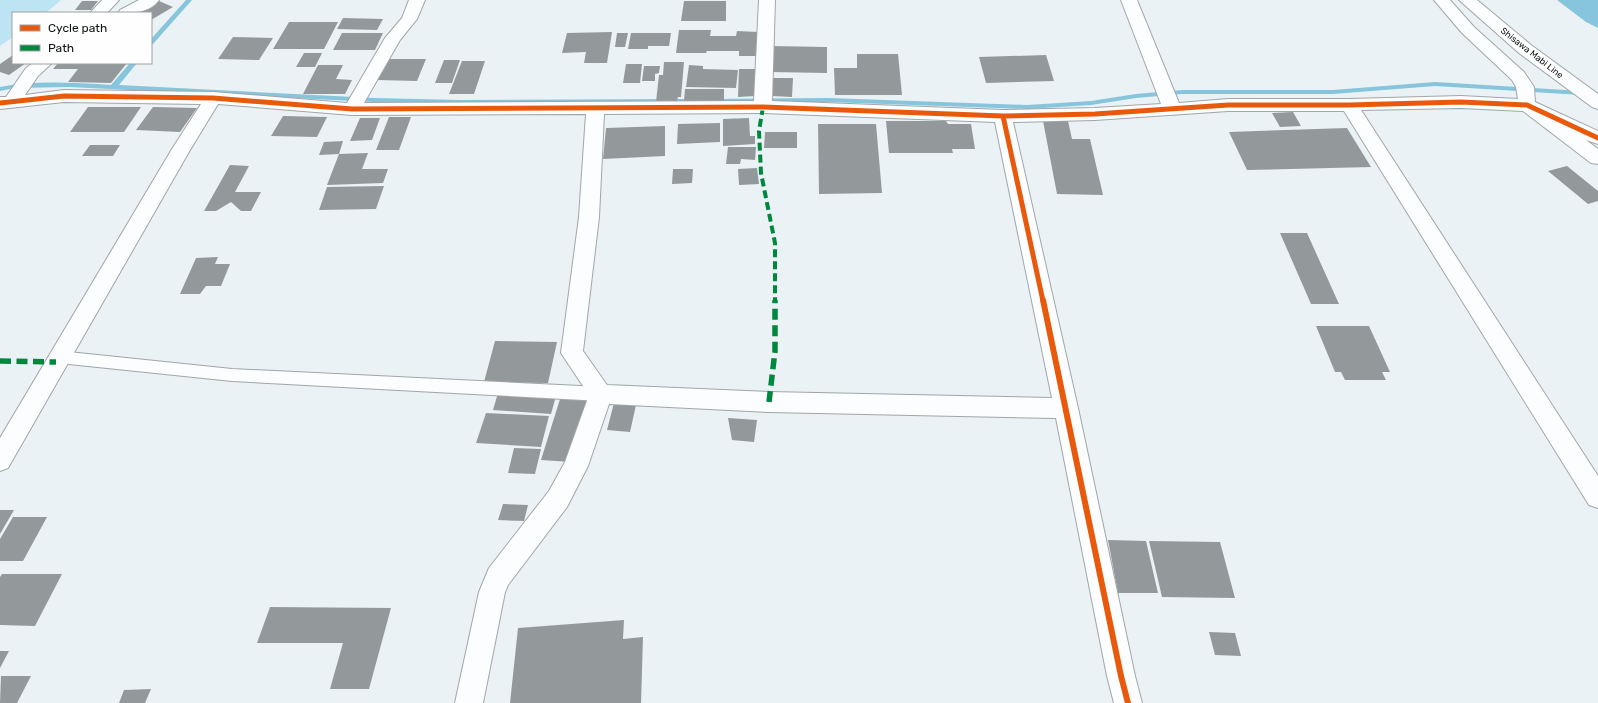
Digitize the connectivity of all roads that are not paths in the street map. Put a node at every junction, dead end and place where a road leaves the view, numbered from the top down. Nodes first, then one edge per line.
1 (111, 0) edge
2 (151, 0) edge
3 (417, 0) edge
4 (767, 0) edge
5 (1129, 0) edge
6 (1442, 0) edge
7 (1467, 0) edge
8 (99, 12) edge
9 (128, 12) edge
10 (43, 64) edge
11 (213, 98) junction
12 (6, 103) edge
13 (1598, 103) edge
14 (1349, 105) junction
15 (1527, 105) junction
16 (763, 107) junction
17 (352, 108) junction
18 (1172, 108) junction
19 (596, 109) junction
20 (1003, 116) junction
21 (1598, 138) edge
22 (1598, 158) edge
23 (59, 357) junction
24 (601, 394) junction
25 (1066, 408) junction
26 (0, 460) edge
27 (1598, 497) edge
28 (469, 703) edge
29 (1128, 703) edge

1 - 8 street
2 - 9 street
3 - 17 street
4 - 16 street
5 - 18 street
6 - 15 street
7 - 13 street, Shisawa Mabi Line
10 - 12 street
11 - 12 street
11 - 17 street
11 - 23 street
14 - 15 street
14 - 18 street
14 - 27 street
15 - 21 street
15 - 22 street
16 - 19 street
16 - 20 street
17 - 19 street
18 - 20 street
19 - 24 street
20 - 25 street
23 - 24 lane
23 - 26 street
24 - 25 street
24 - 28 street
25 - 29 street

